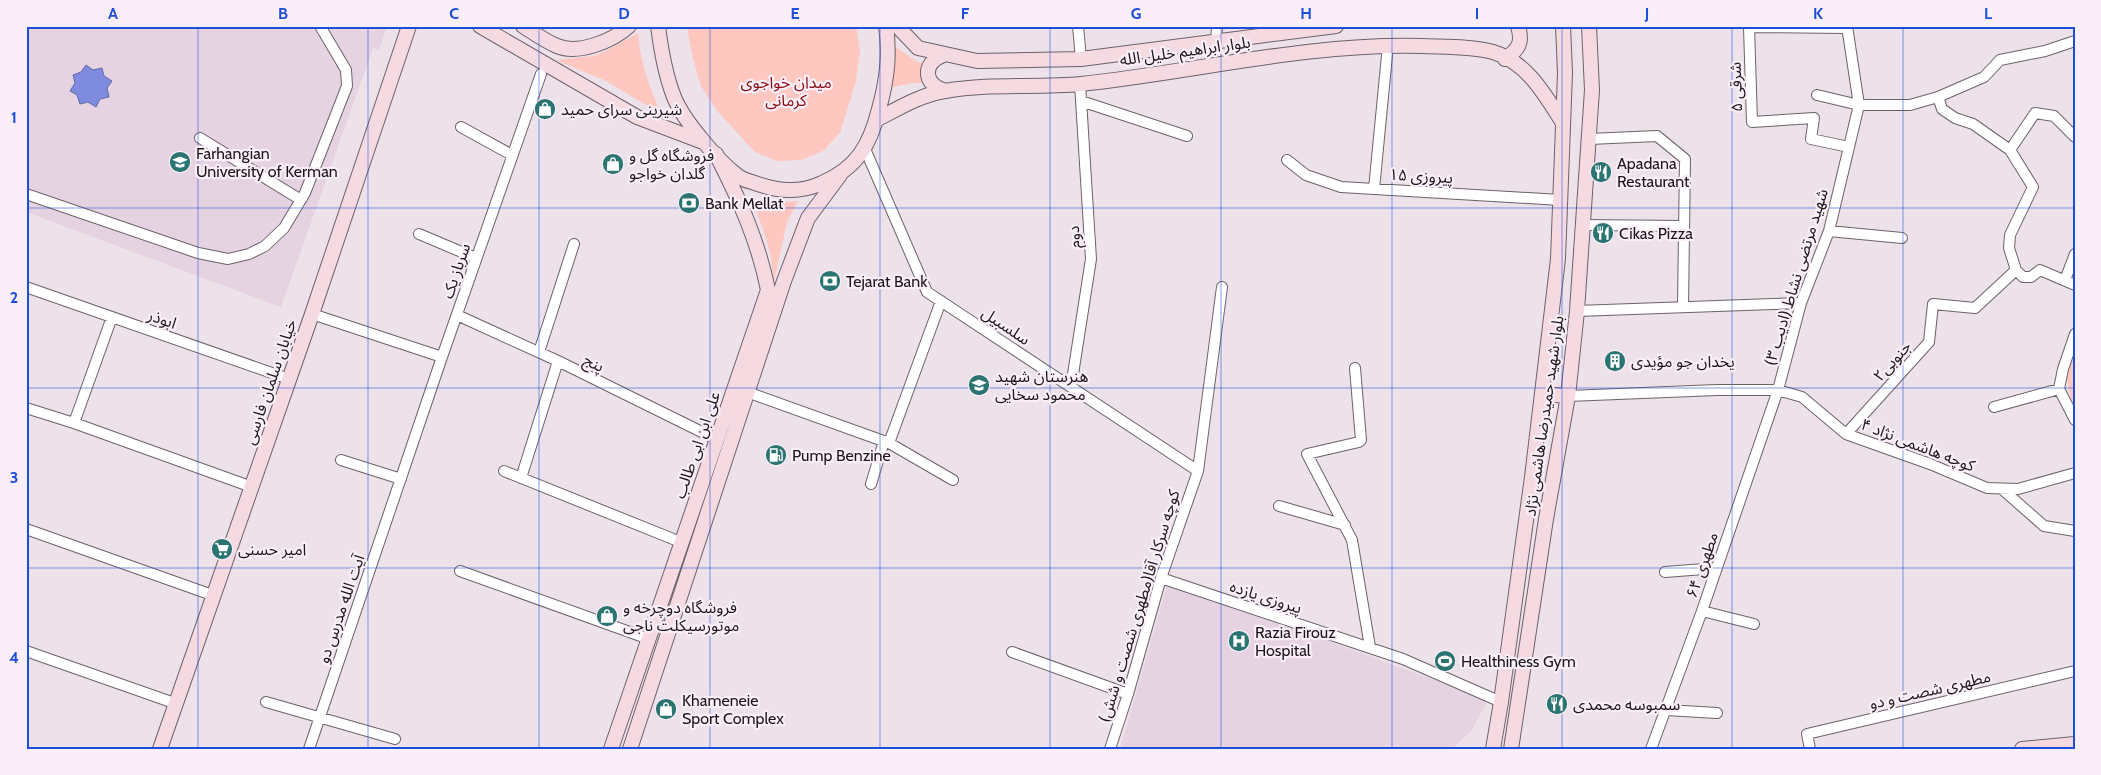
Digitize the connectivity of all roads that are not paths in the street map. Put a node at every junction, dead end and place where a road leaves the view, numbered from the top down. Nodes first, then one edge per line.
1 (320, 26) edge
2 (409, 26) edge
3 (480, 26) edge
4 (523, 26) edge
5 (629, 26) edge
6 (658, 26) edge
7 (886, 26) edge
8 (897, 26) edge
9 (1078, 26) edge
10 (1217, 26) edge
11 (1336, 26) edge
12 (1518, 26) edge
13 (1563, 26) edge
14 (1588, 26) edge
15 (1749, 27) edge
16 (1847, 27) edge
17 (2075, 41) edge
18 (1216, 43) junction
19 (1388, 45) junction
20 (943, 55) junction
21 (1081, 59) junction
22 (1506, 59) junction
23 (541, 74) dead end
24 (1080, 84) junction
25 (946, 91) junction
26 (1817, 95) dead end
27 (1938, 97) junction
28 (1081, 101) junction
29 (1859, 105) junction
30 (876, 120) junction
31 (1563, 123) junction
32 (461, 127) dead end
33 (1187, 136) dead end
34 (2075, 137) edge
35 (200, 138) dead end
36 (1589, 139) junction
37 (1849, 147) junction
38 (711, 149) junction
39 (865, 149) junction
40 (2010, 150) junction
41 (512, 155) junction
42 (1287, 160) dead end
43 (840, 175) junction
44 (1374, 189) junction
45 (26, 194) edge
46 (301, 200) junction
47 (1560, 200) junction
48 (1583, 225) junction
49 (1683, 226) junction
50 (1829, 231) junction
51 (419, 234) dead end
52 (1902, 238) dead end
53 (574, 244) dead end
54 (2075, 254) edge
55 (476, 258) junction
56 (2016, 270) junction
57 (2070, 282) edge
58 (26, 287) edge
59 (1222, 287) dead end
60 (941, 301) junction
61 (1801, 303) junction
62 (1683, 307) junction
63 (1578, 311) junction
64 (312, 314) junction
65 (457, 315) junction
66 (112, 317) junction
67 (2075, 334) edge
68 (538, 352) junction
69 (442, 356) junction
70 (558, 361) junction
71 (1355, 368) dead end
72 (288, 379) junction
73 (1071, 387) junction
74 (2059, 389) junction
75 (1778, 390) junction
76 (747, 392) junction
77 (1542, 394) junction
78 (1568, 396) junction
79 (1994, 407) dead end
80 (26, 408) edge
81 (2075, 420) edge
82 (74, 423) junction
83 (1846, 434) junction
84 (718, 440) junction
85 (887, 442) junction
86 (342, 460) dead end
87 (504, 471) dead end
88 (1198, 471) junction
89 (2075, 473) edge
90 (520, 478) junction
91 (401, 479) junction
92 (953, 480) dead end
93 (872, 484) dead end
94 (252, 487) junction
95 (2002, 489) junction
96 (1279, 506) dead end
97 (1345, 525) junction
98 (26, 529) edge
99 (2075, 531) edge
100 (683, 543) junction
101 (1716, 568) junction
102 (460, 571) dead end
103 (1665, 572) dead end
104 (1161, 578) junction
105 (215, 596) junction
106 (1702, 611) junction
107 (1754, 624) dead end
108 (649, 639) junction
109 (1370, 647) junction
110 (26, 651) edge
111 (1012, 652) dead end
112 (2075, 671) edge
113 (1128, 694) junction
114 (266, 702) dead end
115 (1502, 702) junction
116 (177, 704) junction
117 (1666, 710) junction
118 (1717, 713) dead end
119 (319, 718) junction
120 (395, 739) dead end
121 (2075, 744) edge
122 (1492, 746) edge
123 (1513, 747) edge
124 (160, 749) edge
125 (309, 749) edge
126 (611, 749) edge
127 (630, 749) edge
128 (1110, 749) edge
129 (1651, 749) edge
130 (1810, 749) edge
131 (2022, 749) edge

1 - 46 street
2 - 64 main road, خیابان سلمان فارسی
3 - 38 main road
4 - 5 main road
6 - 38 main road
7 - 30 main road
8 - 20 main road, بلوار ابراهیم خلیل الله
9 - 21 street
10 - 18 street
11 - 18 main road, بلوار ابراهیم خلیل الله
12 - 22 main road
13 - 31 main road, بلوار شهید حمیدرضا هاشمی نژاد
14 - 36 main road, بلوار شهید حمیدرضا هاشمی نژاد
15 - 16 street, ۵ شرقی
15 - 37 street, ۵ شرقی
16 - 29 street, شهید مرتضی نشاط (ادیب ۳)
17 - 27 street
18 - 21 main road, بلوار ابراهیم خلیل الله
19 - 22 main road, بلوار ابراهیم خلیل الله
19 - 24 main road, بلوار ابراهیم خلیل الله
19 - 44 street
20 - 21 main road, بلوار ابراهیم خلیل الله
20 - 25 main road
22 - 31 main road, بلوار ابراهیم خلیل الله
23 - 41 street, سرباز یک
24 - 25 main road, بلوار ابراهیم خلیل الله
24 - 28 street, دوم
25 - 30 main road, بلوار ابراهیم خلیل الله
26 - 29 street
27 - 29 street
27 - 40 street
28 - 33 street
28 - 73 street, دوم
29 - 37 street, شهید مرتضی نشاط (ادیب ۳)
30 - 39 main road
31 - 47 main road, بلوار شهید حمیدرضا هاشمی نژاد
32 - 41 street
34 - 40 street
35 - 46 street
36 - 48 main road, بلوار شهید حمیدرضا هاشمی نژاد
36 - 49 street
37 - 50 street, شهید مرتضی نشاط (ادیب ۳)
38 - 43 main road
38 - 84 main road, علی ابن ابی طالب
39 - 43 main road, علی ابن ابی طالب
39 - 60 street, سلسبیل
40 - 56 street
41 - 55 street, سرباز یک
42 - 44 street, پیروزی ۱۵
43 - 76 main road, علی ابن ابی طالب
44 - 47 street, پیروزی ۱۵
45 - 46 street
47 - 77 main road, بلوار شهید حمیدرضا هاشمی نژاد
48 - 49 street
48 - 63 main road, بلوار شهید حمیدرضا هاشمی نژاد
49 - 62 street
50 - 52 street
50 - 61 street, شهید مرتضی نشاط (ادیب ۳)
51 - 55 street
53 - 68 street
54 - 57 street
55 - 65 street, سرباز یک
56 - 57 street
56 - 83 street, جنوبی۲
58 - 66 street, ابوذر
59 - 88 street, (مطهری شصت و شش)کوچه سرکار آقا
60 - 73 street, سلسبیل
60 - 85 street
61 - 62 street
61 - 75 street, شهید مرتضی نشاط (ادیب ۳)
62 - 63 street
63 - 78 main road, بلوار شهید حمیدرضا هاشمی نژاد
64 - 69 street
64 - 72 main road, خیابان سلمان فارسی
65 - 68 street, پنج
65 - 69 street, سرباز یک
66 - 72 street, ابوذر
66 - 82 street
67 - 74 street
68 - 70 street, پنج
69 - 91 street, سرباز یک
70 - 84 street, پنج
70 - 90 street
71 - 97 street
72 - 94 main road, خیابان سلمان فارسی
73 - 88 street, سلسبیل
74 - 79 street
74 - 81 street
75 - 78 street, کوچه هاشمی نژاد ۴
75 - 83 street, کوچه هاشمی نژاد ۴
75 - 101 street, مطهری ۶۴
76 - 85 street
76 - 127 main road, علی ابن ابی طالب
77 - 78 main road
77 - 115 main road, بلوار شهید حمیدرضا هاشمی نژاد
78 - 123 main road, بلوار شهید حمیدرضا هاشمی نژاد
80 - 82 street
82 - 94 street
83 - 95 street, کوچه هاشمی نژاد ۴
84 - 100 main road, علی ابن ابی طالب
85 - 92 street
85 - 93 street
86 - 91 street
87 - 90 street
88 - 104 street, (مطهری شصت و شش)کوچه سرکار آقا
89 - 95 street
90 - 100 street
91 - 119 street, آیت الله مدرس دو
94 - 105 main road, خیابان سلمان فارسی
95 - 99 street
96 - 97 street
97 - 109 street
98 - 105 street
100 - 108 main road, علی ابن ابی طالب
101 - 103 street
101 - 106 street, مطهری ۶۴
102 - 108 street
104 - 109 street, پیروزی یازده
104 - 113 street, (مطهری شصت و شش)کوچه سرکار آقا
105 - 116 main road, خیابان سلمان فارسی
106 - 107 street
106 - 117 street, مطهری ۶۴
108 - 126 main road, علی ابن ابی طالب
109 - 115 street, پیروزی یازده
110 - 116 street
111 - 113 street
112 - 130 street, مطهری شصت و دو
113 - 128 street, (مطهری شصت و شش)کوچه سرکار آقا
114 - 119 street
115 - 122 main road, بلوار شهید حمیدرضا هاشمی نژاد
116 - 124 main road, خیابان سلمان فارسی
117 - 118 street
117 - 129 street, مطهری ۶۴
119 - 120 street
119 - 125 street, آیت الله مدرس دو
121 - 131 main road

